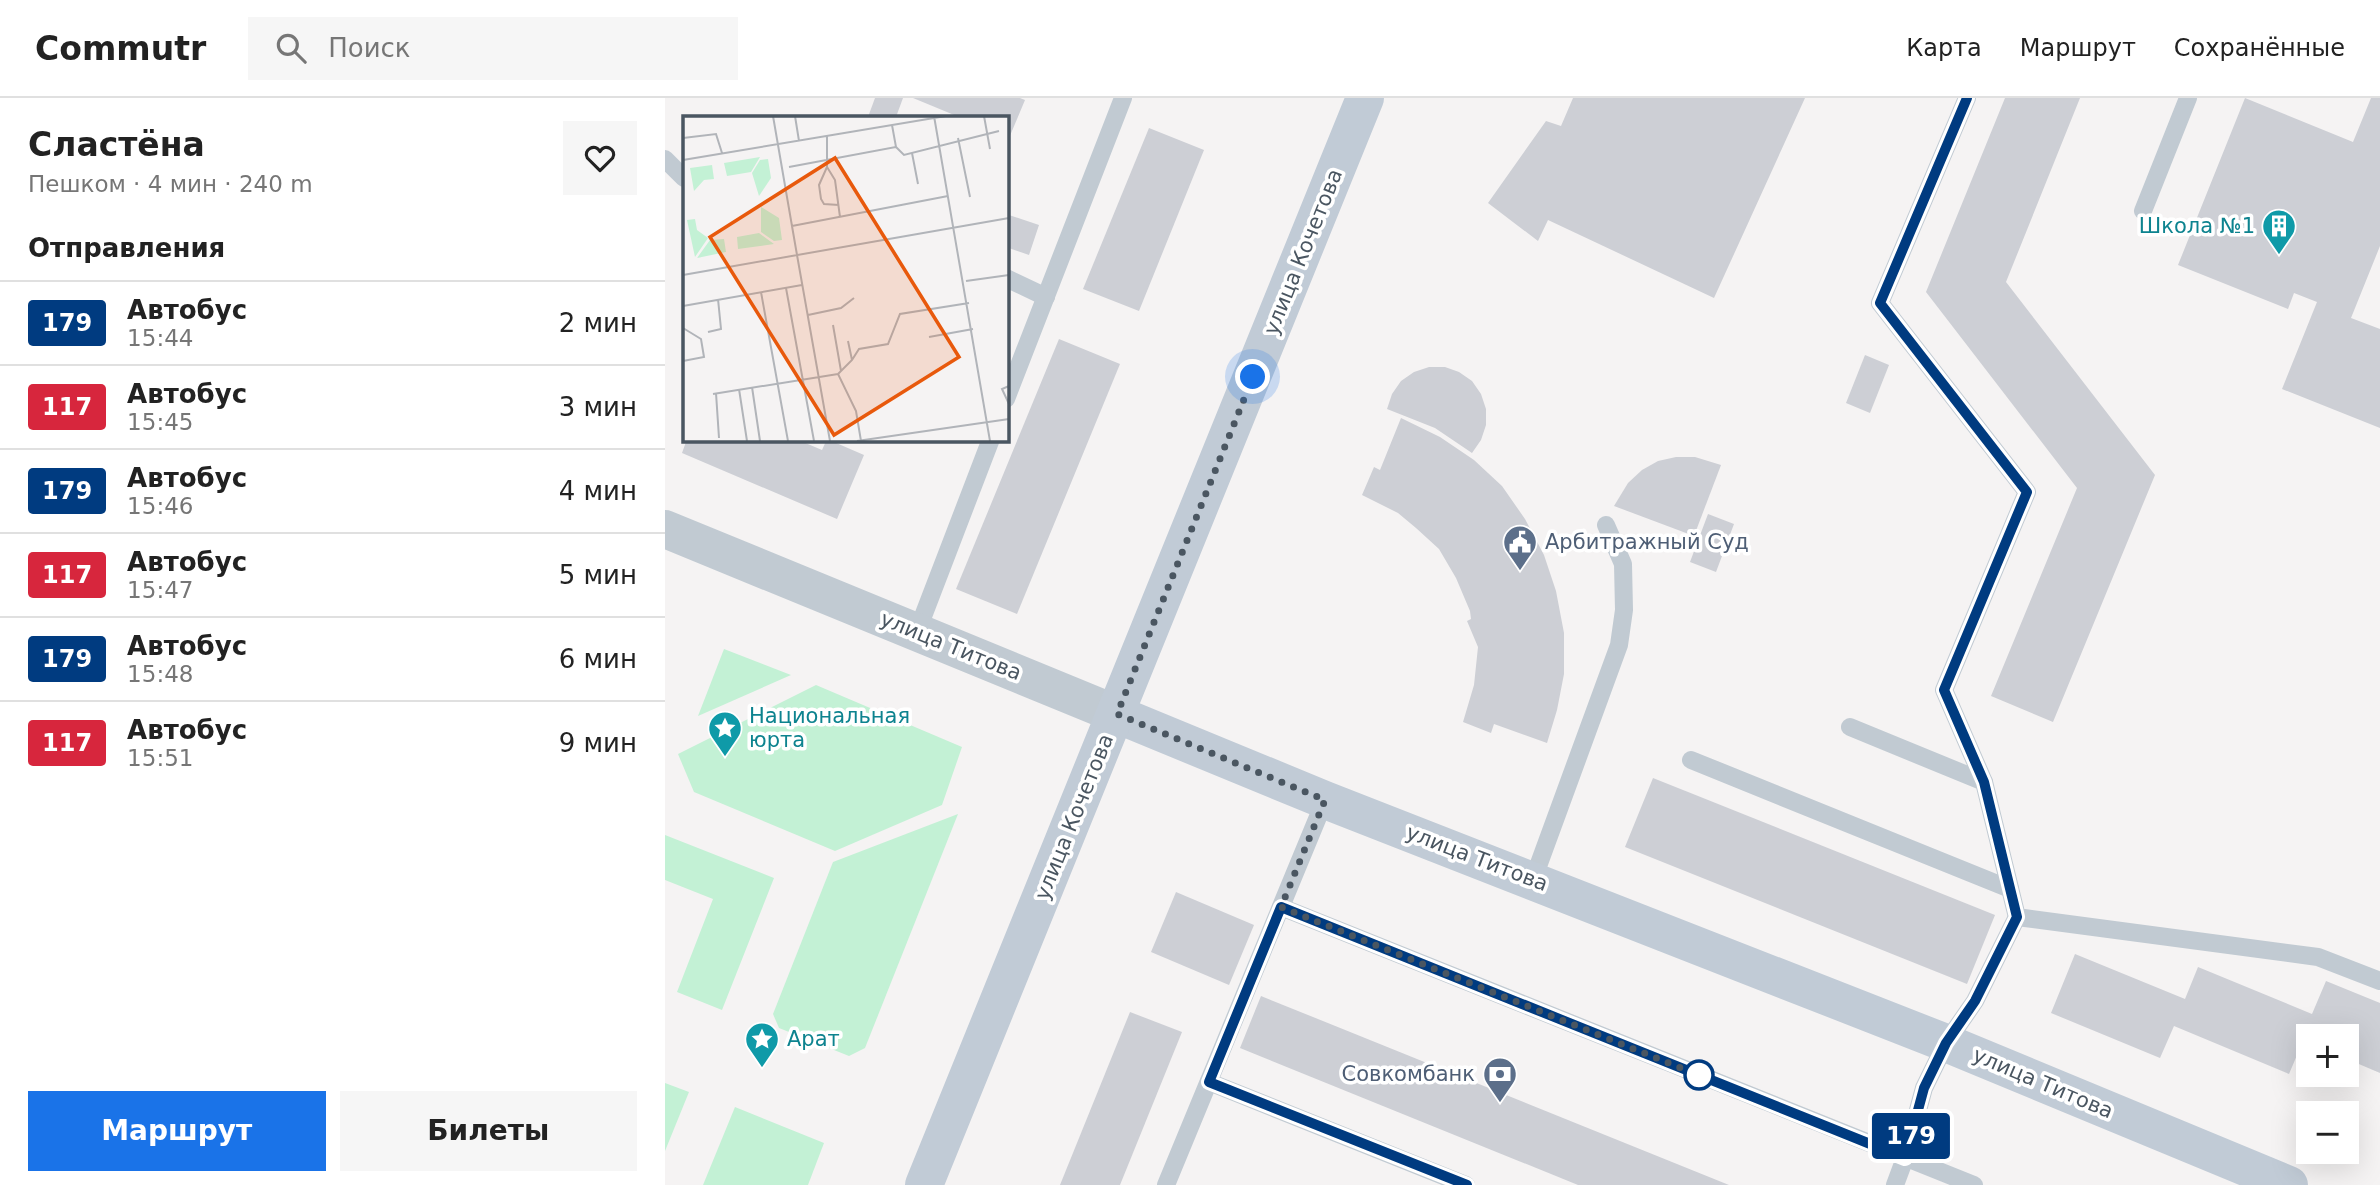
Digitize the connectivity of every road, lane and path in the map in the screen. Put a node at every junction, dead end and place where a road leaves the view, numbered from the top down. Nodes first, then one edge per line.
1 (1123, 98) edge
2 (1365, 98) edge
3 (1967, 98) edge
4 (2188, 98) edge
5 (665, 159) edge
6 (683, 177) edge
7 (2143, 211) dead end
8 (1008, 279) edge
9 (1046, 297) junction
10 (1008, 394) edge
11 (990, 441) edge
12 (1606, 525) dead end
13 (665, 529) edge
14 (917, 632) junction
15 (1117, 714) junction
16 (1850, 727) dead end
17 (1691, 760) dead end
18 (1984, 782) junction
19 (1325, 800) junction
20 (1533, 880) junction
21 (2010, 888) junction
22 (1281, 907) junction
23 (2017, 917) junction
24 (2380, 981) edge
25 (1946, 1043) junction
26 (1209, 1082) junction
27 (1905, 1158) junction
28 (924, 1185) edge
29 (1166, 1185) edge
30 (1467, 1185) edge
31 (1895, 1185) edge
32 (1974, 1185) edge
33 (2289, 1185) edge

1 - 9 lane
2 - 15 main road, улица Кочетова
3 - 18 lane
4 - 7 lane
5 - 6 lane
8 - 9 lane
9 - 10 lane
11 - 14 lane
12 - 20 lane
13 - 14 street, улица Титова
14 - 15 street, улица Титова
15 - 19 main road, улица Титова
15 - 28 main road, улица Кочетова
16 - 18 lane
17 - 21 lane
18 - 21 lane
19 - 20 main road, улица Титова
19 - 22 lane
20 - 25 main road, улица Титова
21 - 23 lane
22 - 26 lane
22 - 27 lane
23 - 24 lane
23 - 25 lane
25 - 27 lane
25 - 33 main road, улица Титова
26 - 29 lane
26 - 30 lane
27 - 31 lane
27 - 32 lane

